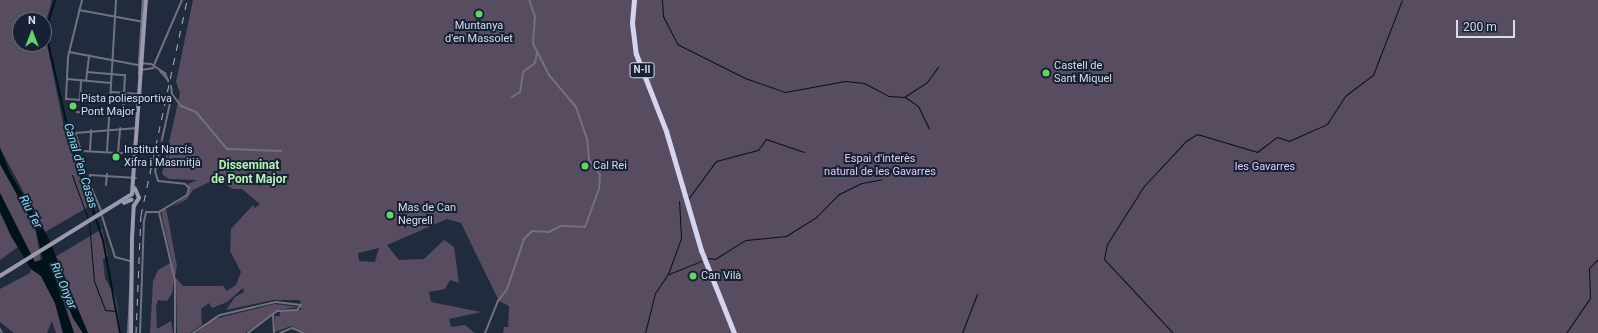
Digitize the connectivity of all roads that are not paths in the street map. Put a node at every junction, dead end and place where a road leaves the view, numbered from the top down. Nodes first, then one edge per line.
1 (82, 0) edge
2 (116, 0) edge
3 (143, 0) edge
4 (146, 0) edge
5 (182, 0) edge
6 (529, 0) edge
7 (634, 0) edge
8 (78, 10) junction
9 (116, 17) junction
10 (143, 22) junction
11 (69, 52) junction
12 (537, 53) junction
13 (88, 55) junction
14 (113, 60) junction
15 (140, 63) junction
16 (154, 66) junction
17 (140, 70) junction
18 (160, 71) junction
19 (87, 72) junction
20 (112, 74) junction
21 (67, 79) junction
22 (81, 80) junction
23 (86, 81) junction
24 (111, 83) junction
25 (171, 86) dead end
26 (110, 92) junction
27 (124, 93) junction
28 (139, 94) junction
29 (172, 94) junction
30 (512, 97) dead end
31 (80, 100) junction
32 (110, 102) junction
33 (77, 112) dead end
34 (109, 113) junction
35 (120, 128) junction
36 (137, 128) junction
37 (108, 129) junction
38 (92, 130) junction
39 (281, 150) dead end
40 (90, 151) junction
41 (106, 152) junction
42 (118, 153) junction
43 (136, 154) junction
44 (107, 174) junction
45 (134, 177) junction
46 (106, 185) dead end
47 (133, 198) junction
48 (159, 212) junction
49 (101, 216) junction
50 (130, 260) junction
51 (0, 276) edge
52 (273, 314) junction
53 (0, 329) edge
54 (2, 333) edge
55 (130, 333) edge
56 (140, 333) edge
57 (175, 333) edge
58 (193, 333) edge
59 (248, 333) edge
60 (274, 333) edge
61 (280, 333) edge
62 (304, 333) edge
63 (485, 333) edge
64 (734, 333) edge

1 - 8 street
2 - 9 street
3 - 10 street
4 - 10 street
5 - 16 street
6 - 12 street
7 - 64 highway, N-II
8 - 9 street
8 - 11 street
9 - 10 street
9 - 14 street
10 - 15 street
11 - 13 street
11 - 21 street
12 - 30 street
12 - 63 street
13 - 14 street
13 - 19 street
14 - 15 street
14 - 20 street
15 - 16 street
15 - 17 street
16 - 17 street
16 - 18 street
17 - 28 street
18 - 18 street
19 - 20 street
19 - 23 street
20 - 24 street
20 - 27 street
21 - 22 street
21 - 31 street
22 - 23 street
22 - 31 street
23 - 24 street
24 - 26 street
25 - 29 street
26 - 27 street
26 - 32 street
27 - 28 street
27 - 34 street
28 - 36 street
29 - 39 street
29 - 48 street
31 - 32 street
32 - 34 street
33 - 34 street
34 - 37 street
35 - 36 street
35 - 37 street
35 - 42 street
36 - 43 street
37 - 38 street
37 - 41 street
38 - 40 street
38 - 40 street
40 - 41 street
41 - 42 street
42 - 43 street
43 - 45 street
44 - 45 street
44 - 46 street
44 - 49 street
45 - 47 street
47 - 49 street
47 - 50 street
48 - 56 street
48 - 57 street
49 - 50 street
49 - 51 street
50 - 55 street
52 - 58 street
52 - 59 street
52 - 60 street
53 - 54 street
61 - 62 street

